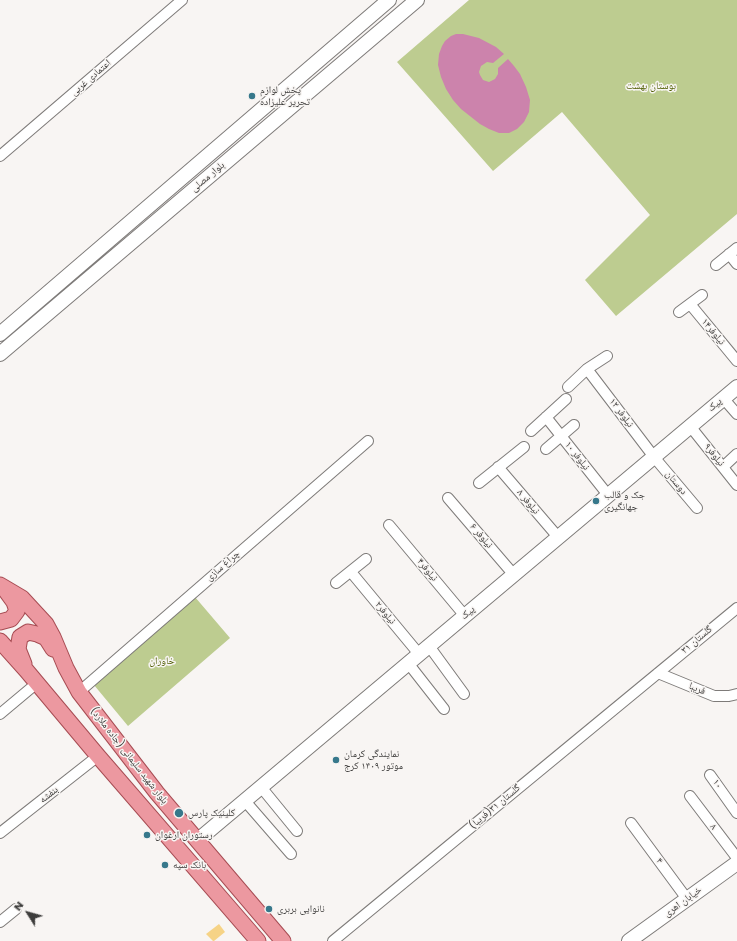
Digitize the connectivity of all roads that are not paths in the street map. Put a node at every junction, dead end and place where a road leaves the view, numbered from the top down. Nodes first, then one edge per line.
1 (182, 0) edge
2 (389, 0) edge
3 (417, 0) edge
4 (0, 156) edge
5 (737, 248) edge
6 (729, 254) junction
7 (737, 264) edge
8 (716, 265) dead end
9 (702, 295) dead end
10 (690, 304) junction
11 (679, 312) dead end
12 (0, 334) edge
13 (0, 354) edge
14 (607, 356) dead end
15 (737, 361) edge
16 (587, 369) junction
17 (568, 387) dead end
18 (737, 387) edge
19 (723, 398) junction
20 (566, 399) dead end
21 (737, 414) edge
22 (546, 417) junction
23 (574, 425) dead end
24 (690, 426) junction
25 (531, 431) dead end
26 (561, 436) junction
27 (368, 441) dead end
28 (524, 447) dead end
29 (546, 449) dead end
30 (737, 454) edge
31 (654, 457) junction
32 (498, 467) junction
33 (723, 467) junction
34 (479, 482) dead end
35 (737, 485) edge
36 (608, 495) junction
37 (448, 498) dead end
38 (697, 508) dead end
39 (389, 525) dead end
40 (558, 537) junction
41 (366, 559) dead end
42 (351, 572) junction
43 (514, 575) junction
44 (336, 583) dead end
45 (1, 586) edge
46 (737, 608) edge
47 (465, 616) junction
48 (0, 622) edge
49 (0, 641) edge
50 (424, 650) junction
51 (408, 663) junction
52 (66, 668) junction
53 (26, 670) junction
54 (658, 673) junction
55 (37, 683) junction
56 (79, 692) junction
57 (464, 694) dead end
58 (737, 694) edge
59 (444, 709) dead end
60 (0, 714) edge
61 (98, 756) junction
62 (710, 775) dead end
63 (261, 787) junction
64 (690, 796) dead end
65 (245, 801) junction
66 (737, 813) edge
67 (630, 824) dead end
68 (297, 831) dead end
69 (0, 833) edge
70 (198, 840) junction
71 (291, 854) dead end
72 (737, 858) edge
73 (737, 862) edge
74 (687, 899) junction
75 (16, 909) dead end
76 (0, 922) edge
77 (258, 941) edge
78 (284, 941) edge
79 (333, 941) edge
80 (629, 941) edge

1 - 4 street, اعتمادی غربی
2 - 12 street, بلوار مصلی
3 - 13 street, بلوار مصلی
5 - 6 street
6 - 7 street
6 - 8 street
9 - 10 street
10 - 11 street
10 - 15 street, نیلوفر۱۴
14 - 16 street
16 - 17 street
16 - 31 street, نیلوفر ۱۲
18 - 19 street, پیک
19 - 21 street
19 - 24 street, پیک
20 - 22 street
22 - 25 street
22 - 26 street, نیلوفر ۱۰
23 - 26 street
24 - 31 street, پیک
24 - 33 street, نیلوفر۹
26 - 29 street
26 - 36 street, نیلوفر ۱۰
27 - 56 street, چراغ سازی
28 - 32 street
30 - 33 street
31 - 36 street, پیک
31 - 38 street, دوستان
32 - 34 street
32 - 40 street, نیلوفر ۸
33 - 35 street, نیلوفر۹
36 - 40 street, پیک
37 - 43 street, نیلوفر ۶
39 - 47 street, نیلوفر۴
40 - 43 street, پیک
41 - 42 street
42 - 44 street
42 - 50 street, نیلوفر۲
43 - 47 street, پیک
45 - 48 main road
45 - 52 main road, بلوار شهید سلیمانی (جاده ملارد)
46 - 54 street, گلستان ۳۱
47 - 50 street, پیک
49 - 53 main road, بلوار شهید سلیمانی (جاده ملارد)
50 - 51 street, پیک
50 - 57 street, نیلوفر۲
51 - 59 street
51 - 63 street, پیک
52 - 53 main road
52 - 56 main road, بلوار شهید سلیمانی (جاده ملارد)
53 - 55 main road, بلوار شهید سلیمانی (جاده ملارد)
54 - 58 street, فریبا
54 - 79 street, گلستان ۳۱(فریبا)
55 - 60 street
55 - 61 main road, بلوار شهید سلیمانی (جاده ملارد)
56 - 70 main road, بلوار شهید سلیمانی (جاده ملارد)
61 - 69 street, بنفشه
61 - 77 main road, بلوار شهید سلیمانی (جاده ملارد)
62 - 66 street, ۱۰
63 - 65 street, پیک
63 - 68 street
64 - 72 street, ۸
65 - 70 street, پیک
65 - 71 street
67 - 74 street, ۴
70 - 78 main road, بلوار شهید سلیمانی (جاده ملارد)
73 - 74 street, خیابان اهری
74 - 80 street, خیابان اهری
75 - 76 street

